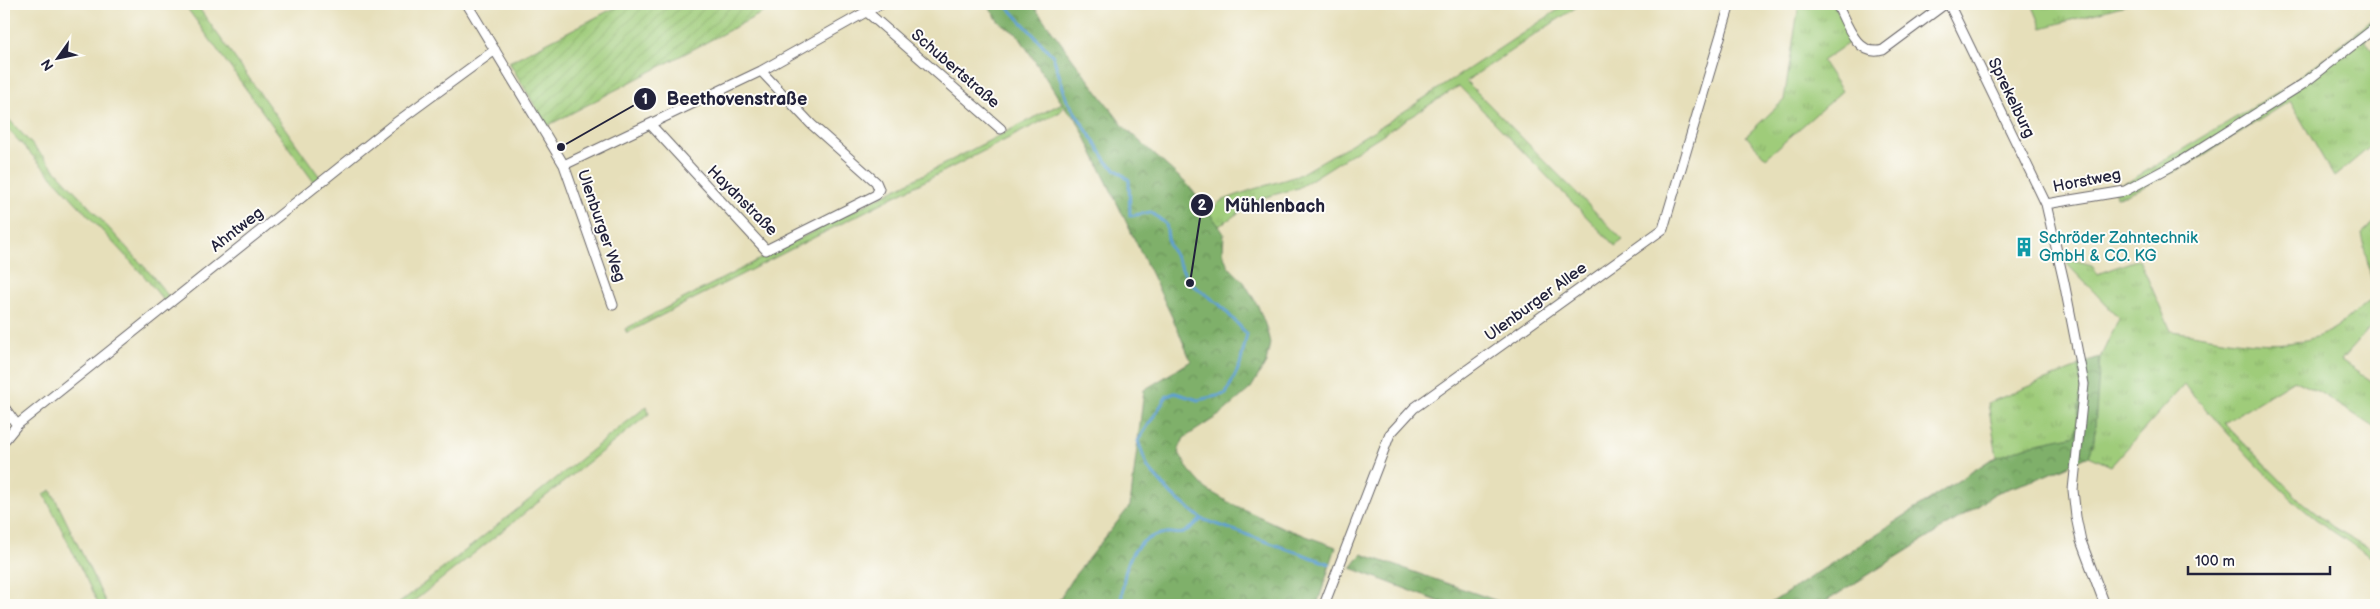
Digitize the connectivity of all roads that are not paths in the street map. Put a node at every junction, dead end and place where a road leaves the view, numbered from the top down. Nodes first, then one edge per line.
1 (467, 4) edge
2 (880, 4) edge
3 (1730, 4) edge
4 (1837, 4) edge
5 (1947, 4) edge
6 (867, 12) junction
7 (2376, 27) edge
8 (494, 50) junction
9 (761, 71) junction
10 (650, 124) junction
11 (1001, 129) dead end
12 (564, 165) junction
13 (2046, 204) junction
14 (613, 305) dead end
15 (4, 407) edge
16 (17, 425) junction
17 (4, 441) edge
18 (1324, 605) edge
19 (2105, 605) edge

1 - 8 street, Ulenburger Weg
2 - 6 street
3 - 18 street, Ulenburger Allee
4 - 5 street
5 - 13 street, Sprekelburg
6 - 9 street
6 - 11 street, Schubertstraße
7 - 13 street, Horstweg
8 - 12 street, Ulenburger Weg
8 - 16 street, Ahntweg
9 - 10 street
9 - 10 street, Haydnstraße
10 - 12 street
12 - 14 street, Ulenburger Weg
13 - 19 street, Horstweg
15 - 16 street
16 - 17 street, Ahntweg

